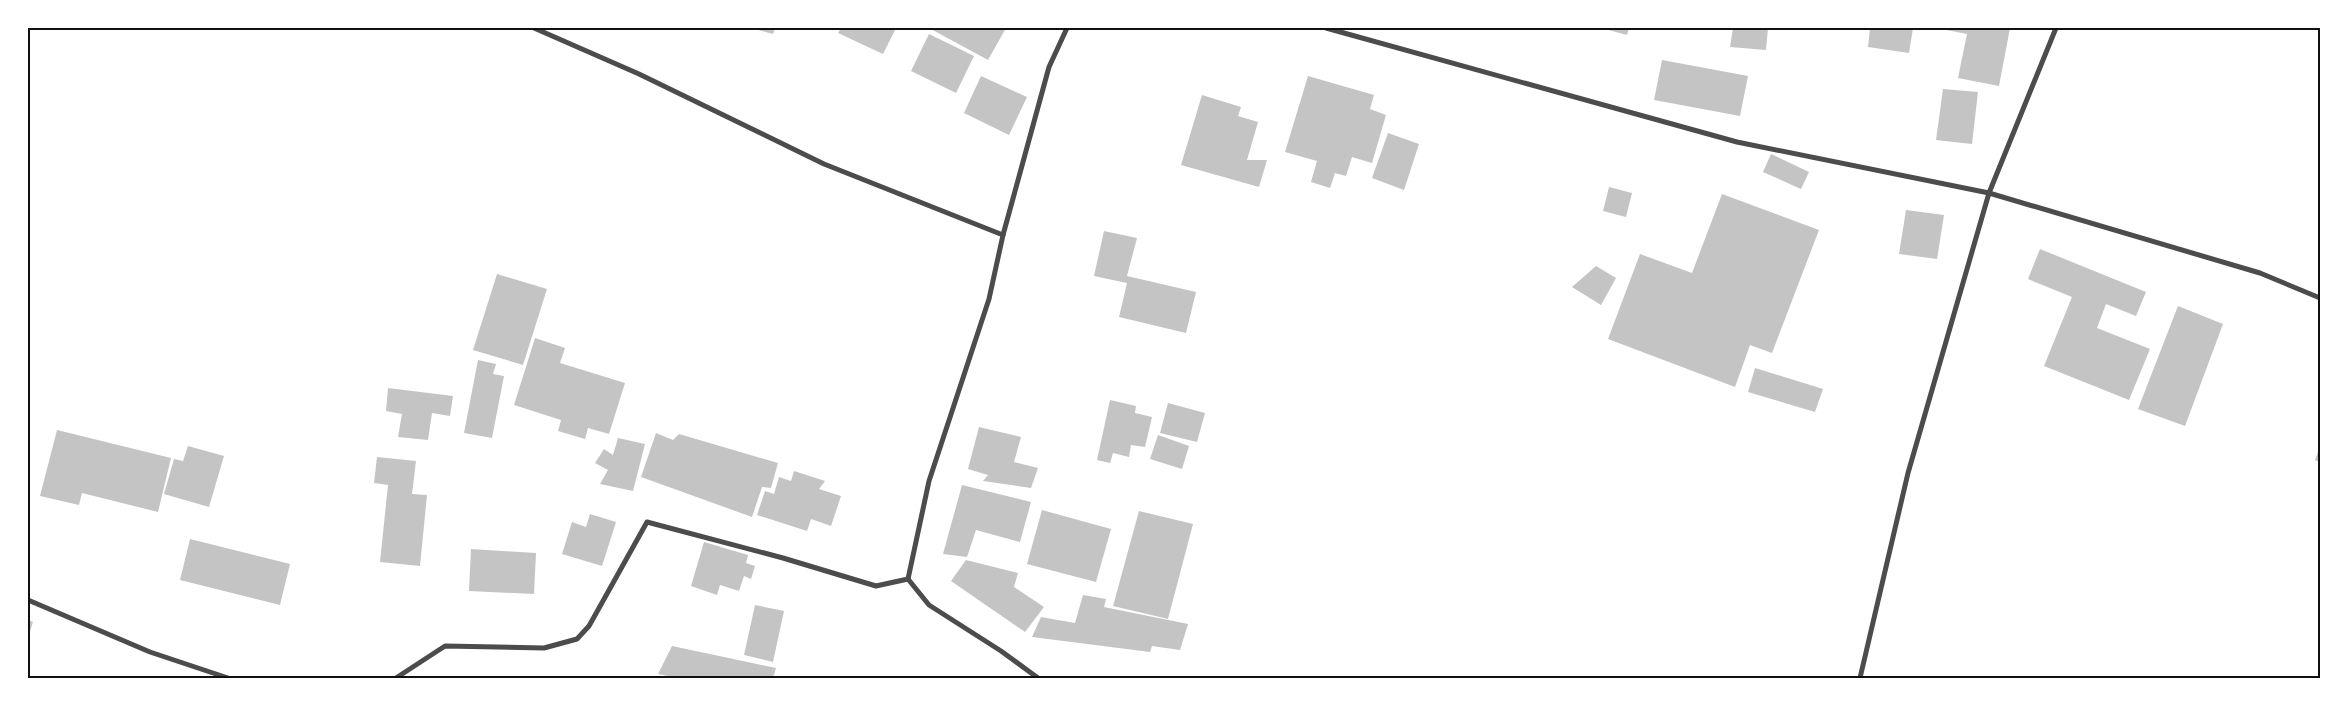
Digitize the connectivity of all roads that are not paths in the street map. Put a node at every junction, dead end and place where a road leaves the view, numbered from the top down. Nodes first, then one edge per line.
1 (534, 28) edge
2 (1067, 28) edge
3 (1326, 28) edge
4 (2056, 28) edge
5 (1989, 193) junction
6 (1003, 235) junction
7 (2320, 298) edge
8 (908, 579) junction
9 (28, 600) edge
10 (228, 678) edge
11 (396, 678) edge
12 (1038, 678) edge
13 (1860, 678) edge

1 - 6 street
2 - 6 street
3 - 5 street
4 - 5 street
5 - 7 street
5 - 13 street
6 - 8 street
8 - 11 street
8 - 12 street
9 - 10 street

